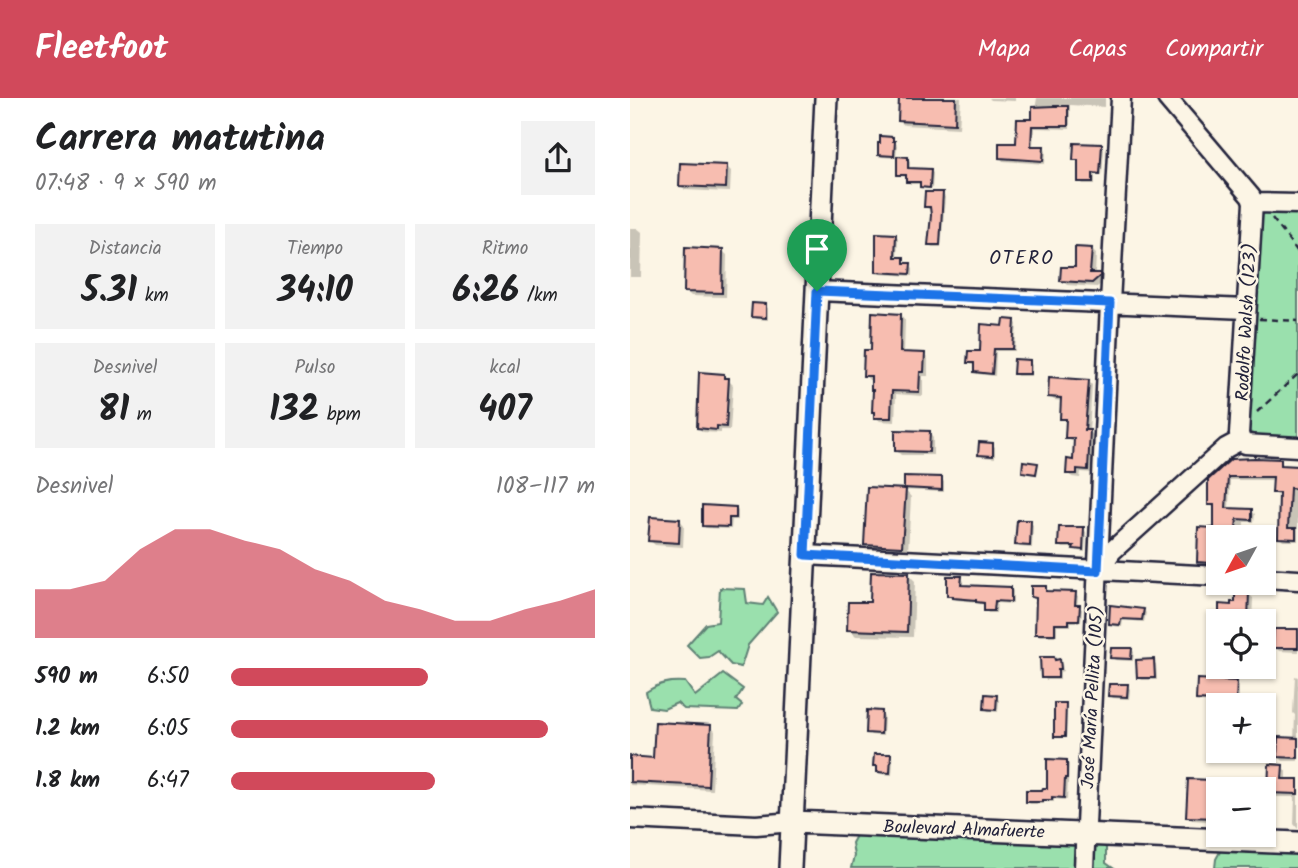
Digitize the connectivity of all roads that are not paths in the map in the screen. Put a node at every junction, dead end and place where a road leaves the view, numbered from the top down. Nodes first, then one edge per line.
1 (826, 98) edge
2 (1121, 98) edge
3 (1167, 98) edge
4 (1253, 203) junction
5 (1298, 204) edge
6 (817, 291) junction
7 (1110, 303) junction
8 (1250, 314) junction
9 (1241, 440) junction
10 (1298, 447) edge
11 (805, 555) junction
12 (1098, 571) junction
13 (1206, 576) edge
14 (1276, 579) edge
15 (1298, 580) edge
16 (630, 819) edge
17 (793, 822) junction
18 (1085, 834) junction
19 (1298, 843) edge
20 (790, 868) edge
21 (1084, 868) edge

1 - 6 main road
2 - 7 street, José María Pellita (105)
3 - 4 street
4 - 5 street
4 - 8 street, Rodolfo Walsh (123)
6 - 7 street
6 - 11 main road
7 - 8 street
7 - 12 street, José María Pellita (105)
8 - 9 street, Rodolfo Walsh (123)
9 - 10 street
9 - 12 street
11 - 12 street
11 - 17 main road
12 - 13 street
12 - 18 street, José María Pellita (105)
14 - 15 street
16 - 17 street, Boulevard Almafuerte
17 - 18 main road, Boulevard Almafuerte
17 - 20 main road
18 - 19 main road, Boulevard Almafuerte
18 - 21 street, José María Pellita (105)

